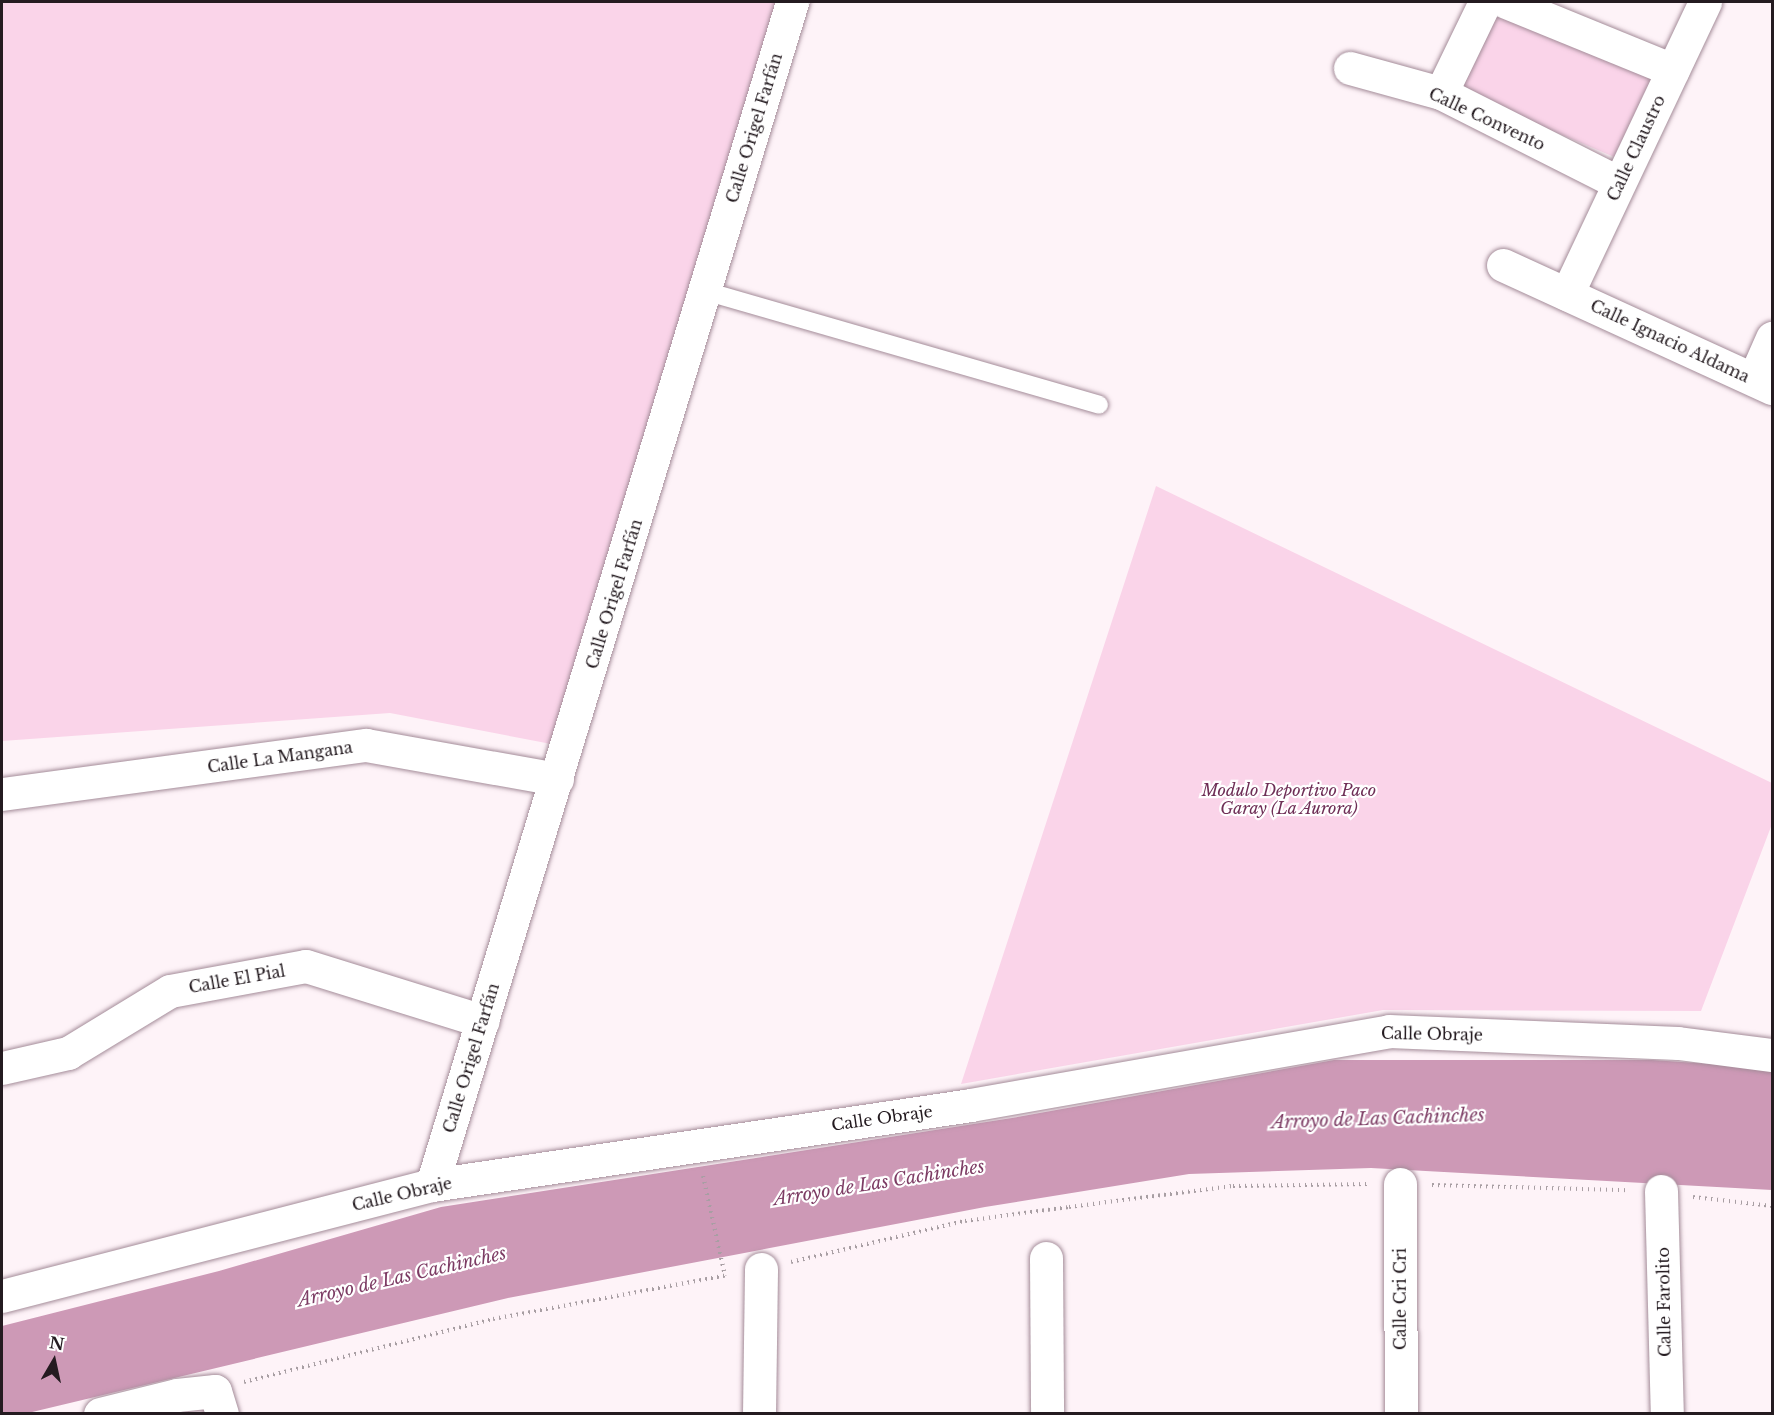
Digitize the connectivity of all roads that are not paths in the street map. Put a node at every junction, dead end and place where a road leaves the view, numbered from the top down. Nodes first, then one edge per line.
1 (792, 2) edge
2 (1485, 2) edge
3 (1506, 2) edge
4 (1705, 2) edge
5 (1350, 68) dead end
6 (1672, 70) junction
7 (1441, 93) junction
8 (1620, 183) junction
9 (1503, 265) dead end
10 (705, 291) junction
11 (1567, 294) junction
12 (1773, 338) edge
13 (1763, 384) edge
14 (1099, 405) dead end
15 (557, 779) junction
16 (2, 794) edge
17 (483, 1021) junction
18 (1773, 1055) edge
19 (2, 1068) edge
20 (1400, 1184) road end
21 (432, 1185) junction
22 (1661, 1191) road end
23 (1046, 1258) dead end
24 (761, 1269) road end
25 (2, 1296) edge
26 (219, 1402) edge
27 (100, 1413) edge
28 (759, 1413) edge
29 (1047, 1413) edge
30 (1401, 1413) edge
31 (1667, 1413) edge

1 - 10 street, Calle Origel Farfán
2 - 7 street
3 - 6 street
4 - 6 street, Calle Claustro
5 - 7 street, Calle Convento
6 - 8 street, Calle Claustro
7 - 8 street, Calle Convento
8 - 11 street, Calle Claustro
9 - 11 street, Calle Ignacio Aldama
10 - 14 lane
10 - 15 street, Calle Origel Farfán
11 - 13 street, Calle Ignacio Aldama
12 - 13 street
15 - 16 street, Calle La Mangana
15 - 17 street, Calle Origel Farfán
17 - 19 street, Calle El Pial
17 - 21 street, Calle Origel Farfán
18 - 21 street, Calle Obraje
20 - 30 street, Calle Cri Cri
21 - 25 street, Calle Obraje
22 - 31 street, Calle Farolito
23 - 29 street
24 - 28 street
26 - 27 street

